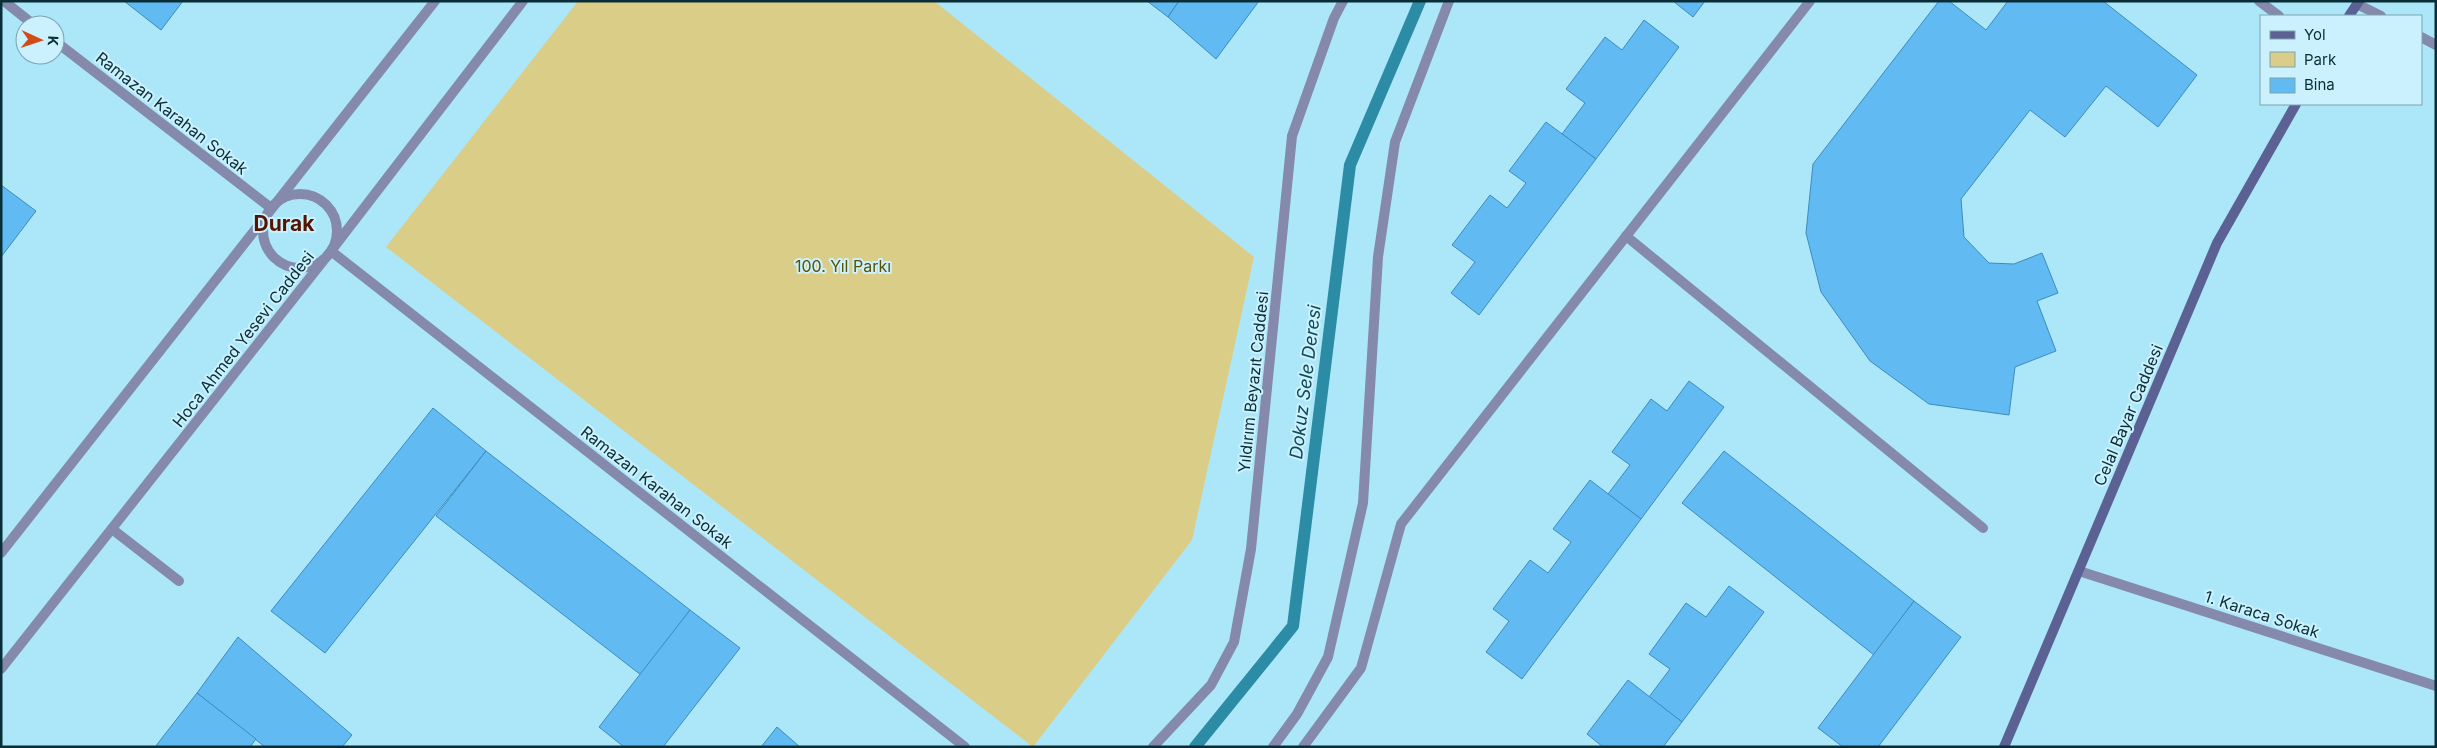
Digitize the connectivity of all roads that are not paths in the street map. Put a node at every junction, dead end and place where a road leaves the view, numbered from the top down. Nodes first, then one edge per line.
1 (4, 1) edge
2 (434, 1) edge
3 (523, 1) edge
4 (1343, 1) edge
5 (1449, 1) edge
6 (1810, 1) edge
7 (2259, 1) edge
8 (2358, 2) edge
9 (22, 15) edge
10 (2277, 15) edge
11 (2350, 15) edge
12 (2379, 15) edge
13 (2422, 38) edge
14 (2436, 45) edge
15 (65, 49) edge
16 (2295, 105) edge
17 (271, 208) junction
18 (1626, 236) junction
19 (331, 251) junction
20 (1983, 528) dead end
21 (112, 529) junction
22 (1, 553) edge
23 (2079, 572) junction
24 (179, 581) dead end
25 (1, 669) edge
26 (2436, 686) edge
27 (965, 747) edge
28 (1154, 747) edge
29 (1272, 747) edge
30 (1303, 747) edge
31 (2004, 747) edge

1 - 9 street
2 - 17 street
3 - 19 street, Hoca Ahmed Yesevi Caddesi
4 - 28 street, Yıldırım Beyazıt Caddesi
5 - 29 street
6 - 18 street
7 - 10 street
8 - 11 main road
8 - 12 street
13 - 14 street
15 - 17 street, Ramazan Karahan Sokak
16 - 23 main road, Celal Bayar Caddesi
17 - 19 street
17 - 19 street
17 - 22 street
18 - 20 street
18 - 30 street
19 - 21 street, Hoca Ahmed Yesevi Caddesi
19 - 27 street, Ramazan Karahan Sokak
21 - 24 street
21 - 25 street, Hoca Ahmed Yesevi Caddesi
23 - 26 street, 1. Karaca Sokak
23 - 31 main road, Celal Bayar Caddesi

